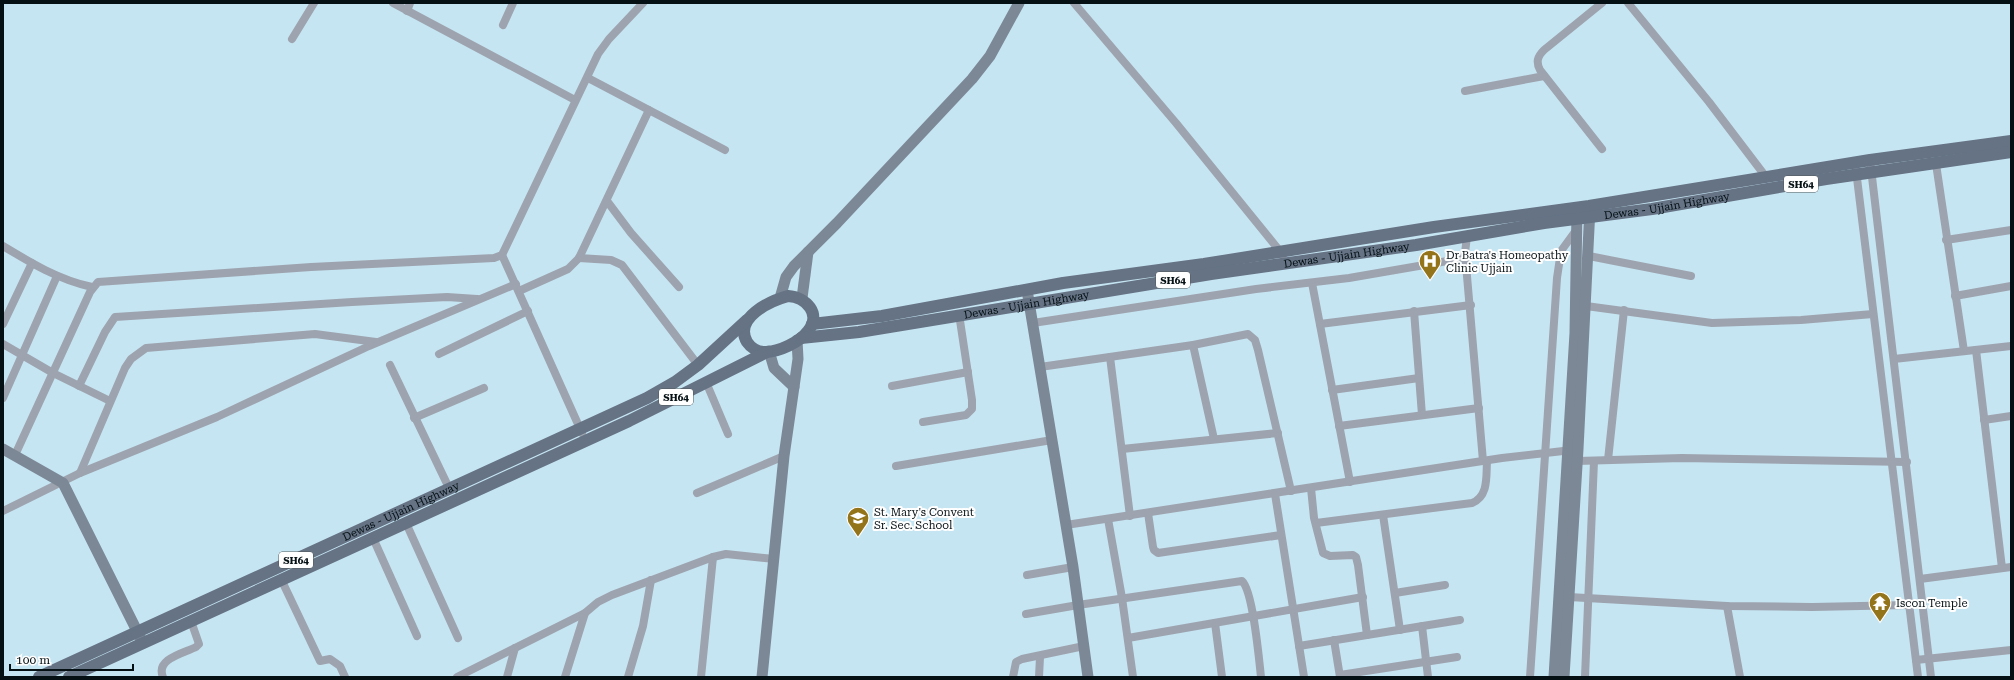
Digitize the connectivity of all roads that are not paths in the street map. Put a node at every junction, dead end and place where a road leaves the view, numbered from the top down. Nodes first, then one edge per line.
1 (314, 3) edge
2 (393, 3) edge
3 (513, 3) edge
4 (643, 3) edge
5 (1019, 3) edge
6 (1074, 3) edge
7 (1602, 3) edge
8 (1628, 3) edge
9 (409, 7) edge
10 (503, 25) dead end
11 (292, 39) dead end
12 (1544, 76) junction
13 (588, 78) junction
14 (1465, 91) dead end
15 (576, 100) junction
16 (649, 110) junction
17 (2011, 141) edge
18 (1602, 149) dead end
19 (725, 150) dead end
20 (2011, 152) edge
21 (1870, 160) junction
22 (1855, 163) junction
23 (1936, 164) junction
24 (1871, 173) junction
25 (1857, 176) junction
26 (1766, 177) junction
27 (1644, 198) junction
28 (607, 201) junction
29 (1646, 210) junction
30 (1590, 212) junction
31 (1577, 218) junction
32 (2011, 230) edge
33 (1467, 236) junction
34 (1946, 240) junction
35 (3, 246) edge
36 (808, 252) junction
37 (1280, 252) junction
38 (1465, 253) junction
39 (502, 255) junction
40 (1589, 256) junction
41 (579, 258) junction
42 (32, 263) junction
43 (1290, 263) junction
44 (57, 276) junction
45 (1691, 276) dead end
46 (1312, 282) junction
47 (2011, 286) edge
48 (92, 287) junction
49 (517, 287) junction
50 (679, 287) dead end
51 (1027, 290) junction
52 (1955, 296) junction
53 (780, 298) junction
54 (802, 298) junction
55 (478, 300) junction
56 (1030, 303) junction
57 (1471, 305) junction
58 (1586, 306) junction
59 (1624, 310) junction
60 (1414, 311) junction
61 (528, 312) junction
62 (959, 314) junction
63 (1873, 314) junction
64 (747, 320) junction
65 (1033, 323) junction
66 (3, 324) edge
67 (812, 324) junction
68 (1320, 324) junction
69 (799, 339) junction
70 (377, 342) junction
71 (3, 344) edge
72 (1193, 345) junction
73 (2011, 346) edge
74 (1976, 350) junction
75 (1964, 351) junction
76 (768, 352) junction
77 (439, 354) dead end
78 (23, 356) junction
79 (1110, 357) junction
80 (1894, 359) junction
81 (390, 365) dead end
82 (698, 365) junction
83 (1040, 368) junction
84 (968, 372) junction
85 (52, 373) junction
86 (1419, 378) junction
87 (706, 382) junction
88 (79, 386) junction
89 (892, 386) dead end
90 (794, 387) junction
91 (484, 388) dead end
92 (1332, 390) junction
93 (3, 398) edge
94 (110, 401) junction
95 (1479, 408) junction
96 (1422, 415) junction
97 (2011, 416) edge
98 (414, 418) junction
99 (1984, 420) junction
100 (923, 422) dead end
101 (1340, 426) junction
102 (580, 429) junction
103 (1278, 433) junction
104 (728, 434) dead end
105 (585, 440) junction
106 (1052, 440) junction
107 (1214, 440) junction
108 (3, 448) edge
109 (1122, 449) junction
110 (1578, 449) junction
111 (1566, 451) junction
112 (1545, 453) junction
113 (15, 455) junction
114 (784, 456) junction
115 (1608, 460) junction
116 (1485, 461) junction
117 (1577, 461) junction
118 (1594, 461) junction
119 (1892, 461) junction
120 (1907, 462) junction
121 (896, 466) dead end
122 (80, 473) junction
123 (1350, 482) junction
124 (63, 483) junction
125 (449, 488) junction
126 (1311, 488) junction
127 (1291, 491) junction
128 (697, 493) dead end
129 (1275, 494) junction
130 (5, 507) edge
131 (1148, 513) junction
132 (1383, 515) junction
133 (1130, 516) junction
134 (1108, 519) junction
135 (406, 523) junction
136 (1316, 523) junction
137 (1066, 526) junction
138 (1281, 535) junction
139 (373, 538) junction
140 (713, 557) junction
141 (774, 559) junction
142 (1073, 567) junction
143 (2011, 567) edge
144 (2002, 568) junction
145 (1028, 575) dead end
146 (281, 579) junction
147 (1920, 579) junction
148 (651, 580) junction
149 (1445, 585) dead end
150 (1395, 593) junction
151 (1363, 597) junction
152 (1569, 597) junction
153 (1122, 598) junction
154 (1587, 598) junction
155 (1078, 605) junction
156 (1909, 605) junction
157 (1727, 606) junction
158 (1293, 609) junction
159 (585, 613) junction
160 (1026, 614) dead end
161 (1253, 617) junction
162 (1460, 620) dead end
163 (191, 621) junction
164 (1215, 623) junction
165 (1422, 626) junction
166 (1400, 630) junction
167 (137, 632) junction
168 (1367, 635) junction
169 (417, 636) dead end
170 (458, 638) dead end
171 (1128, 638) junction
172 (1334, 640) junction
173 (143, 643) junction
174 (1084, 646) junction
175 (1299, 646) junction
176 (515, 648) junction
177 (2011, 650) edge
178 (1040, 656) junction
179 (1457, 657) dead end
180 (1929, 659) junction
181 (1916, 660) junction
182 (1427, 662) junction
183 (1340, 676) edge
184 (39, 677) edge
185 (69, 677) edge
186 (163, 677) edge
187 (345, 677) edge
188 (457, 677) edge
189 (507, 677) edge
190 (566, 677) edge
191 (628, 677) edge
192 (700, 677) edge
193 (762, 677) edge
194 (1013, 677) edge
195 (1039, 677) edge
196 (1088, 677) edge
197 (1133, 677) edge
198 (1222, 677) edge
199 (1261, 677) edge
200 (1304, 677) edge
201 (1428, 677) edge
202 (1530, 677) edge
203 (1554, 677) edge
204 (1564, 677) edge
205 (1585, 677) edge
206 (1740, 677) edge
207 (1918, 677) edge
208 (1931, 677) edge

1 - 11 street
2 - 9 street
3 - 10 street
4 - 13 street
5 - 36 street
6 - 37 street
7 - 12 street
8 - 26 street
9 - 15 street
12 - 14 street
12 - 18 street
13 - 15 street
13 - 16 street
15 - 39 street
16 - 19 street
16 - 28 street
17 - 21 main road, Dewas - Ujjain Highway / SH64
20 - 23 main road, Dewas - Ujjain Highway / SH64
21 - 22 main road, Dewas - Ujjain Highway / SH64
21 - 24 street
22 - 25 street
22 - 26 main road, Dewas - Ujjain Highway / SH64
23 - 24 main road, Dewas - Ujjain Highway / SH64
23 - 34 street
24 - 25 main road, Dewas - Ujjain Highway / SH64
24 - 80 street
25 - 29 main road, Dewas - Ujjain Highway / SH64
25 - 63 street
26 - 27 main road, Dewas - Ujjain Highway / SH64
27 - 29 main road
27 - 30 main road, Dewas - Ujjain Highway / SH64
28 - 41 street
28 - 50 street
29 - 30 main road, Dewas - Ujjain Highway / SH64
30 - 31 main road, Dewas - Ujjain Highway / SH64
30 - 40 street
31 - 33 main road, Dewas - Ujjain Highway / SH64
31 - 37 main road, Dewas - Ujjain Highway / SH64
31 - 111 street
31 - 112 street
32 - 34 street
33 - 38 street
33 - 43 main road, Dewas - Ujjain Highway / SH64
34 - 52 street
35 - 42 street
36 - 53 street
36 - 54 street
37 - 43 street
37 - 51 main road, Dewas - Ujjain Highway / SH64
38 - 46 street
38 - 57 street
39 - 48 street
39 - 49 street
40 - 45 street
40 - 58 street
41 - 49 street
41 - 82 street
42 - 44 street
42 - 66 street
43 - 56 main road, Dewas - Ujjain Highway / SH64
44 - 48 street
44 - 78 street
46 - 65 street
46 - 68 street
47 - 52 street
48 - 85 street
49 - 55 street
49 - 61 street
51 - 56 street
51 - 67 main road, Dewas - Ujjain Highway / SH64
52 - 75 street
53 - 54 main road, Dewas - Ujjain Highway / SH64
53 - 64 main road, Dewas - Ujjain Highway / SH64
54 - 67 main road
55 - 70 street
55 - 88 street
56 - 62 main road, Dewas - Ujjain Highway / SH64
56 - 65 street
57 - 60 street
57 - 95 street
58 - 59 street
58 - 110 street
59 - 63 street
59 - 115 street
60 - 68 street
60 - 86 street
61 - 77 street
61 - 102 street
62 - 69 main road, Dewas - Ujjain Highway / SH64
62 - 84 street
63 - 119 street
64 - 76 main road
64 - 82 main road, Dewas - Ujjain Highway / SH64
65 - 83 street
67 - 69 main road
68 - 92 street
69 - 76 main road, Dewas - Ujjain Highway / SH64
69 - 90 street
70 - 94 street
70 - 122 street
71 - 78 street
72 - 79 street
72 - 103 street
72 - 107 street
73 - 74 street
74 - 75 street
74 - 99 street
75 - 80 street
76 - 87 main road, Dewas - Ujjain Highway / SH64
76 - 90 street
78 - 85 street
78 - 93 street
79 - 83 street
79 - 109 street
80 - 120 street
81 - 98 street
82 - 102 main road, Dewas - Ujjain Highway / SH64
83 - 106 street
84 - 89 street
84 - 100 street
85 - 88 street
85 - 113 street
86 - 92 street
86 - 96 street
87 - 104 street
87 - 105 main road, Dewas - Ujjain Highway / SH64
88 - 94 street
90 - 114 street
91 - 98 street
92 - 101 street
94 - 122 street
95 - 96 street
95 - 116 street
96 - 101 street
97 - 99 street
98 - 125 street
99 - 144 street
101 - 123 street
102 - 105 street
102 - 125 main road, Dewas - Ujjain Highway / SH64
103 - 107 street
103 - 127 street
105 - 135 main road, Dewas - Ujjain Highway / SH64
106 - 121 street
106 - 137 street
107 - 109 street
108 - 113 street
109 - 133 street
110 - 111 street
110 - 117 street
111 - 112 street
111 - 203 street
112 - 116 street
112 - 202 street
113 - 124 street
114 - 128 street
114 - 141 street
115 - 118 street
115 - 119 street
116 - 123 street
116 - 132 street
117 - 118 street
117 - 152 street
118 - 154 street
119 - 120 street
119 - 156 street
120 - 147 street
122 - 124 street
123 - 126 street
124 - 130 street
124 - 167 street
125 - 167 main road, Dewas - Ujjain Highway / SH64
126 - 127 street
126 - 136 street
127 - 129 street
129 - 131 street
129 - 138 street
131 - 133 street
131 - 138 street
132 - 136 street
132 - 150 street
133 - 134 street
134 - 137 street
134 - 153 street
135 - 139 main road, Dewas - Ujjain Highway / SH64
135 - 170 street
136 - 151 street
137 - 142 street
138 - 158 street
139 - 146 main road, Dewas - Ujjain Highway / SH64
139 - 169 street
140 - 141 street
140 - 148 street
140 - 192 street
141 - 193 street
142 - 145 street
142 - 155 street
143 - 144 street
144 - 147 street
146 - 163 main road, Dewas - Ujjain Highway / SH64
146 - 187 street
147 - 180 street
148 - 159 street
148 - 191 street
149 - 150 street
150 - 166 street
151 - 158 street
151 - 168 street
152 - 154 street
152 - 204 street
153 - 155 street
153 - 161 street
153 - 171 street
154 - 157 street
154 - 205 street
155 - 160 street
155 - 174 street
156 - 157 street
156 - 181 street
157 - 206 street
158 - 161 street
158 - 175 street
159 - 176 street
159 - 190 street
161 - 164 street
161 - 199 street
162 - 165 street
163 - 173 main road, Dewas - Ujjain Highway / SH64
163 - 186 street
164 - 171 street
164 - 198 street
165 - 166 street
165 - 182 street
166 - 168 street
167 - 173 street
167 - 184 main road, Dewas - Ujjain Highway / SH64
168 - 172 street
171 - 197 street
172 - 175 street
172 - 183 street
173 - 185 main road, Dewas - Ujjain Highway / SH64
174 - 178 street
174 - 196 street
175 - 200 street
176 - 188 street
176 - 189 street
177 - 180 street
178 - 194 street
178 - 195 street
179 - 182 street
180 - 181 street
180 - 208 street
181 - 207 street
182 - 183 street
182 - 201 street

